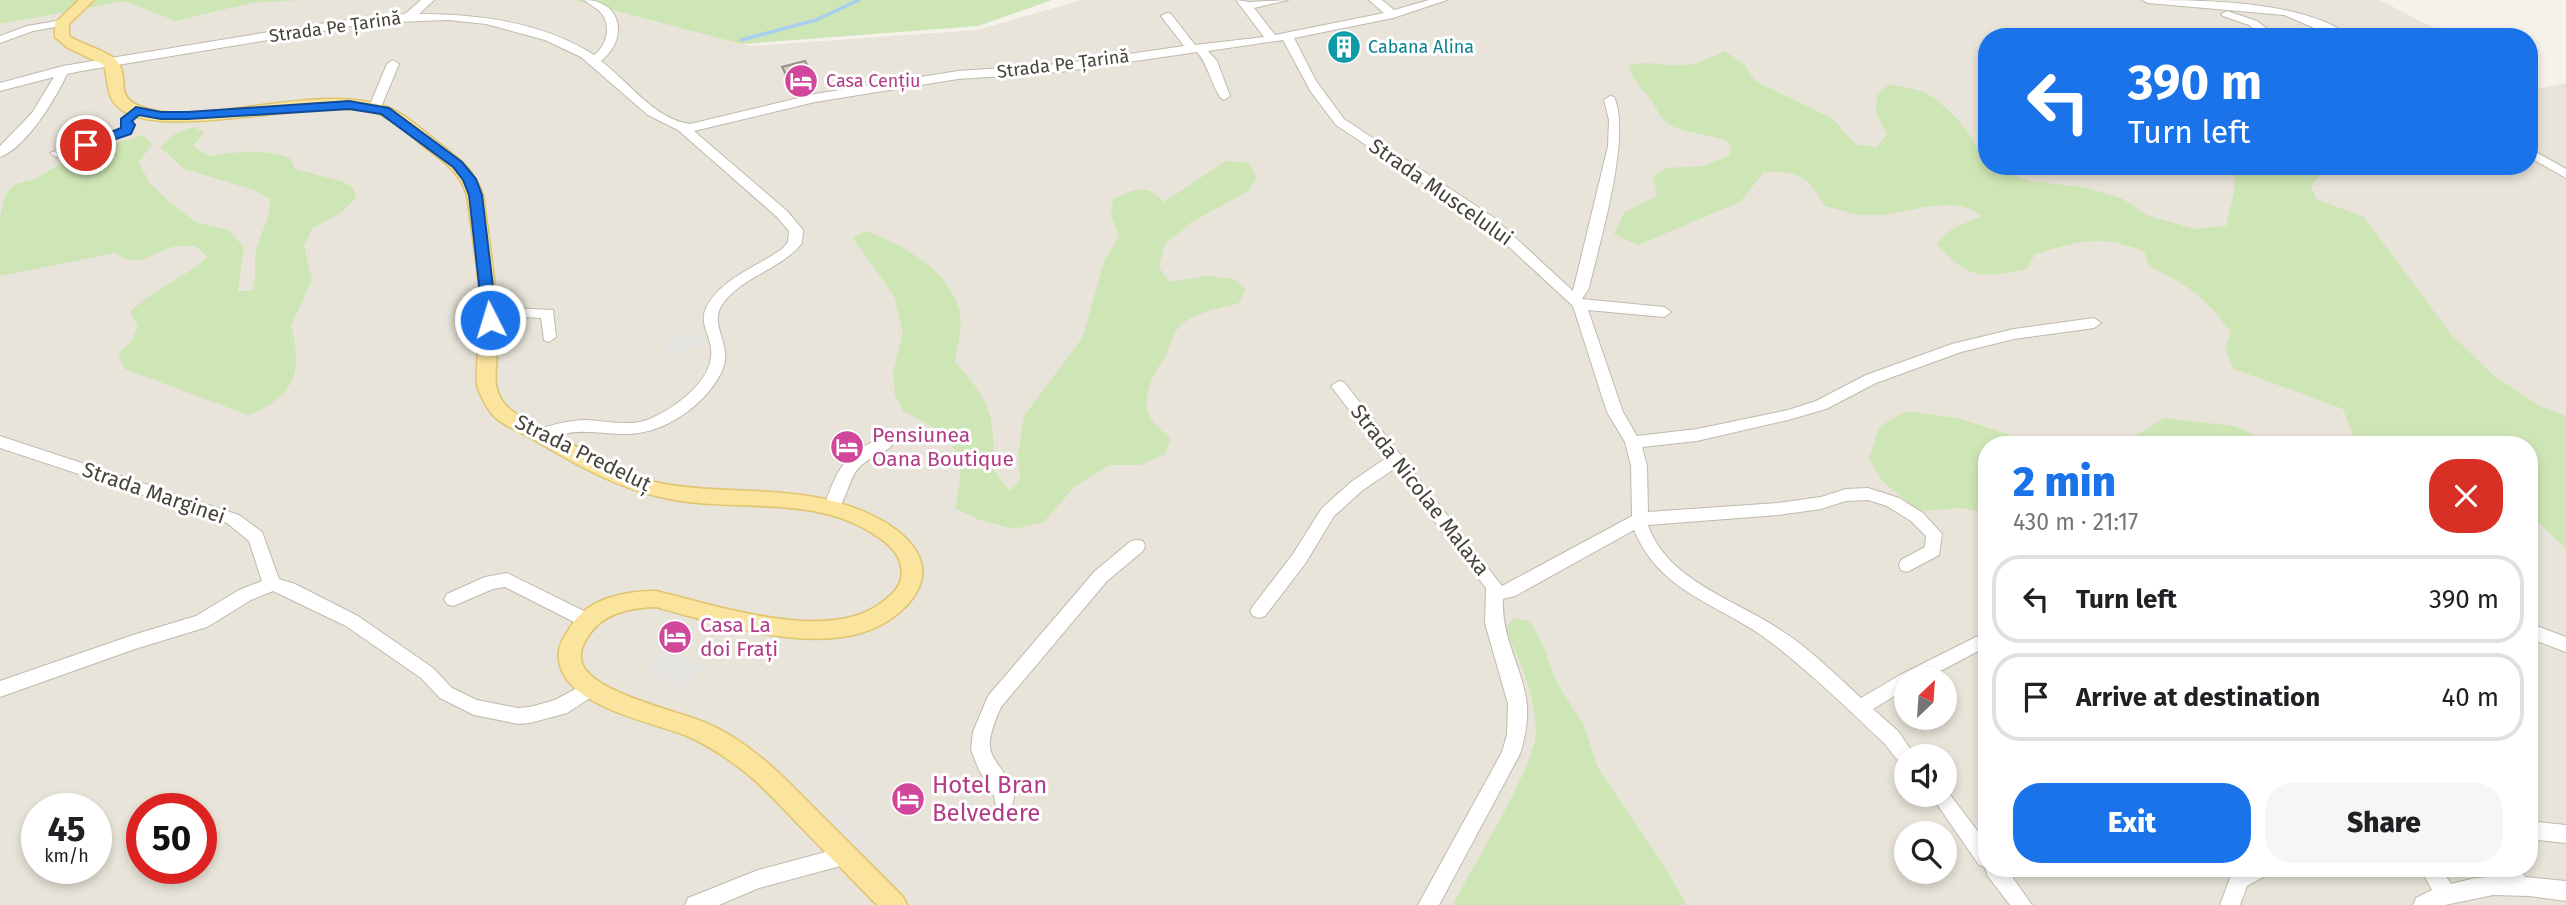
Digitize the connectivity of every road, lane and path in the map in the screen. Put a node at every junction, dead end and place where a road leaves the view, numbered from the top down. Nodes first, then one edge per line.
1 (87, 0) edge
2 (428, 0) edge
3 (590, 0) edge
4 (1282, 0) edge
5 (1375, 0) edge
6 (1441, 0) edge
7 (2148, 0) edge
8 (1244, 3) edge
9 (2193, 5) junction
10 (2261, 5) edge
11 (1393, 15) junction
12 (1167, 16) dead end
13 (408, 17) junction
14 (62, 23) junction
15 (2253, 23) junction
16 (2260, 28) edge
17 (2326, 28) edge
18 (1279, 37) junction
19 (0, 40) edge
20 (1196, 49) junction
21 (594, 61) junction
22 (110, 62) junction
23 (393, 64) dead end
24 (62, 70) junction
25 (0, 87) edge
26 (1224, 96) dead end
27 (1610, 100) dead end
28 (375, 107) junction
29 (136, 111) junction
30 (684, 129) junction
31 (0, 153) edge
32 (56, 153) dead end
33 (2538, 157) edge
34 (2566, 174) edge
35 (1577, 302) junction
36 (490, 312) junction
37 (1664, 312) dead end
38 (2094, 323) dead end
39 (549, 337) dead end
40 (1339, 386) dead end
41 (539, 435) junction
42 (0, 442) edge
43 (1633, 442) junction
44 (884, 444) dead end
45 (1397, 459) junction
46 (832, 507) junction
47 (1640, 519) junction
48 (1137, 546) dead end
49 (1907, 565) dead end
50 (272, 584) junction
51 (1495, 594) junction
52 (453, 598) dead end
53 (1259, 611) dead end
54 (588, 621) junction
55 (2538, 634) edge
56 (1978, 643) edge
57 (2566, 645) edge
58 (1932, 667) edge
59 (1894, 688) edge
60 (0, 689) edge
61 (590, 689) junction
62 (1859, 708) junction
63 (1894, 744) edge
64 (1004, 804) dead end
65 (1949, 807) edge
66 (2538, 831) edge
67 (2566, 834) edge
68 (1978, 847) edge
69 (844, 856) junction
70 (2001, 877) edge
71 (2244, 877) edge
72 (2435, 877) edge
73 (2514, 877) edge
74 (2566, 891) edge
75 (2445, 893) junction
76 (695, 905) edge
77 (894, 905) edge
78 (1428, 905) edge
79 (2022, 905) edge
80 (2230, 905) edge
81 (2423, 905) edge

1 - 14 main road
2 - 13 street
3 - 21 street
4 - 8 street
5 - 11 street
6 - 11 street, Strada Pe Țarină
7 - 9 street
8 - 18 street, Strada Muscelului
9 - 10 street
9 - 15 street
10 - 15 street
10 - 17 street
11 - 18 street, Strada Pe Țarină
12 - 20 street
13 - 21 street, Strada Pe Țarină
13 - 22 street, Strada Pe Țarină
14 - 19 street
14 - 22 main road
15 - 16 street
18 - 20 street, Strada Pe Țarină
18 - 35 street, Strada Muscelului
20 - 26 street
20 - 30 street, Strada Pe Țarină
21 - 30 street, Strada Pe Țarină
22 - 24 street, Strada Pe Țarină
22 - 29 main road
23 - 28 street
24 - 25 street, Strada Pe Țarină
24 - 31 street
27 - 35 street
28 - 29 main road, Strada Predeluț
28 - 36 main road, Strada Predeluț
29 - 32 street
30 - 41 street, Strada Pe Țarină
33 - 34 street
35 - 37 street
35 - 43 street, Strada Muscelului
36 - 39 street
36 - 41 main road, Strada Predeluț
38 - 43 street
40 - 45 street, Strada Nicolae Malaxa
41 - 46 main road, Strada Predeluț
42 - 50 street, Strada Marginei
43 - 47 street, Strada Muscelului
44 - 46 street
45 - 51 street, Strada Nicolae Malaxa
45 - 53 street
46 - 54 main road, Strada Predeluț
47 - 49 street
47 - 51 street
47 - 62 street, Strada Muscelului
48 - 64 street
50 - 60 street
50 - 61 street
51 - 78 street, Strada Nicolae Malaxa
52 - 54 street
54 - 61 main road
55 - 57 street
56 - 58 street
59 - 62 street
61 - 69 main road
62 - 63 street, Strada Muscelului
65 - 68 street
66 - 67 street
69 - 76 street
69 - 77 main road
70 - 79 street
71 - 80 street
72 - 75 street
73 - 74 street
73 - 75 street
75 - 81 street

